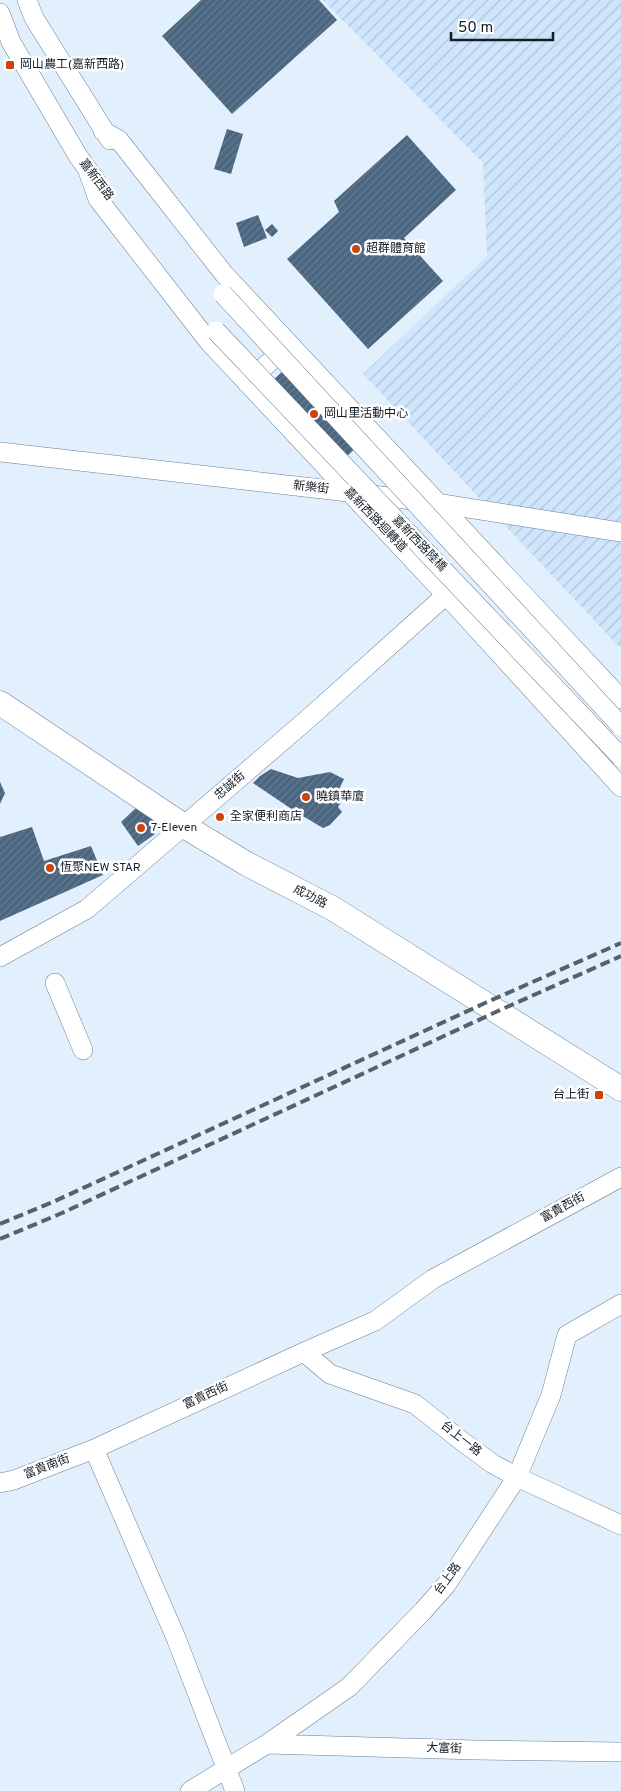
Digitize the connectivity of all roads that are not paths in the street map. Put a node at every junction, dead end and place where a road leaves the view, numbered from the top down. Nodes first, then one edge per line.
1 (27, 0) edge
2 (0, 13) edge
3 (104, 131) junction
4 (88, 171) junction
5 (216, 331) joint
6 (289, 344) junction
7 (247, 383) junction
8 (0, 452) edge
9 (348, 492) junction
10 (436, 503) junction
11 (621, 532) edge
12 (446, 595) junction
13 (621, 700) edge
14 (0, 703) edge
15 (621, 726) edge
16 (621, 757) edge
17 (621, 788) edge
18 (184, 826) junction
19 (0, 957) edge
20 (55, 983) dead end
21 (83, 1050) dead end
22 (621, 1089) edge
23 (621, 1177) edge
24 (621, 1304) edge
25 (304, 1352) junction
26 (94, 1449) junction
27 (517, 1477) junction
28 (0, 1483) edge
29 (621, 1525) edge
30 (267, 1744) junction
31 (621, 1752) edge
32 (226, 1770) junction
33 (190, 1791) edge
34 (235, 1791) edge

1 - 3 street
2 - 4 street, 嘉新西路
3 - 6 street
3 - 15 street, 嘉新西路陸橋, bridge
4 - 5 street, 嘉新西路
4 - 7 street, 嘉新西路迴轉道
5 - 16 street, 嘉新西路陸橋, bridge
6 - 7 street
6 - 10 street
7 - 9 street, 嘉新西路迴轉道
8 - 9 street, 新樂街
9 - 10 street, 新樂街
9 - 12 street, 嘉新西路迴轉道
10 - 11 street, 新樂街
10 - 13 street
12 - 17 street, 嘉新西路迴轉道
12 - 18 street, 忠誠街
14 - 18 main road, 成功路
18 - 19 street, 忠誠街
18 - 22 main road, 成功路
20 - 21 street
23 - 25 street, 富貴西街
24 - 27 street, 台上路
25 - 26 street, 富貴西街
25 - 27 street, 台上一路
26 - 28 street, 富貴南街
26 - 32 street
27 - 29 street, 台上一路
27 - 30 street, 台上路
30 - 31 street, 大富街
30 - 32 street, 台上路
32 - 33 street, 台上路
32 - 34 street

